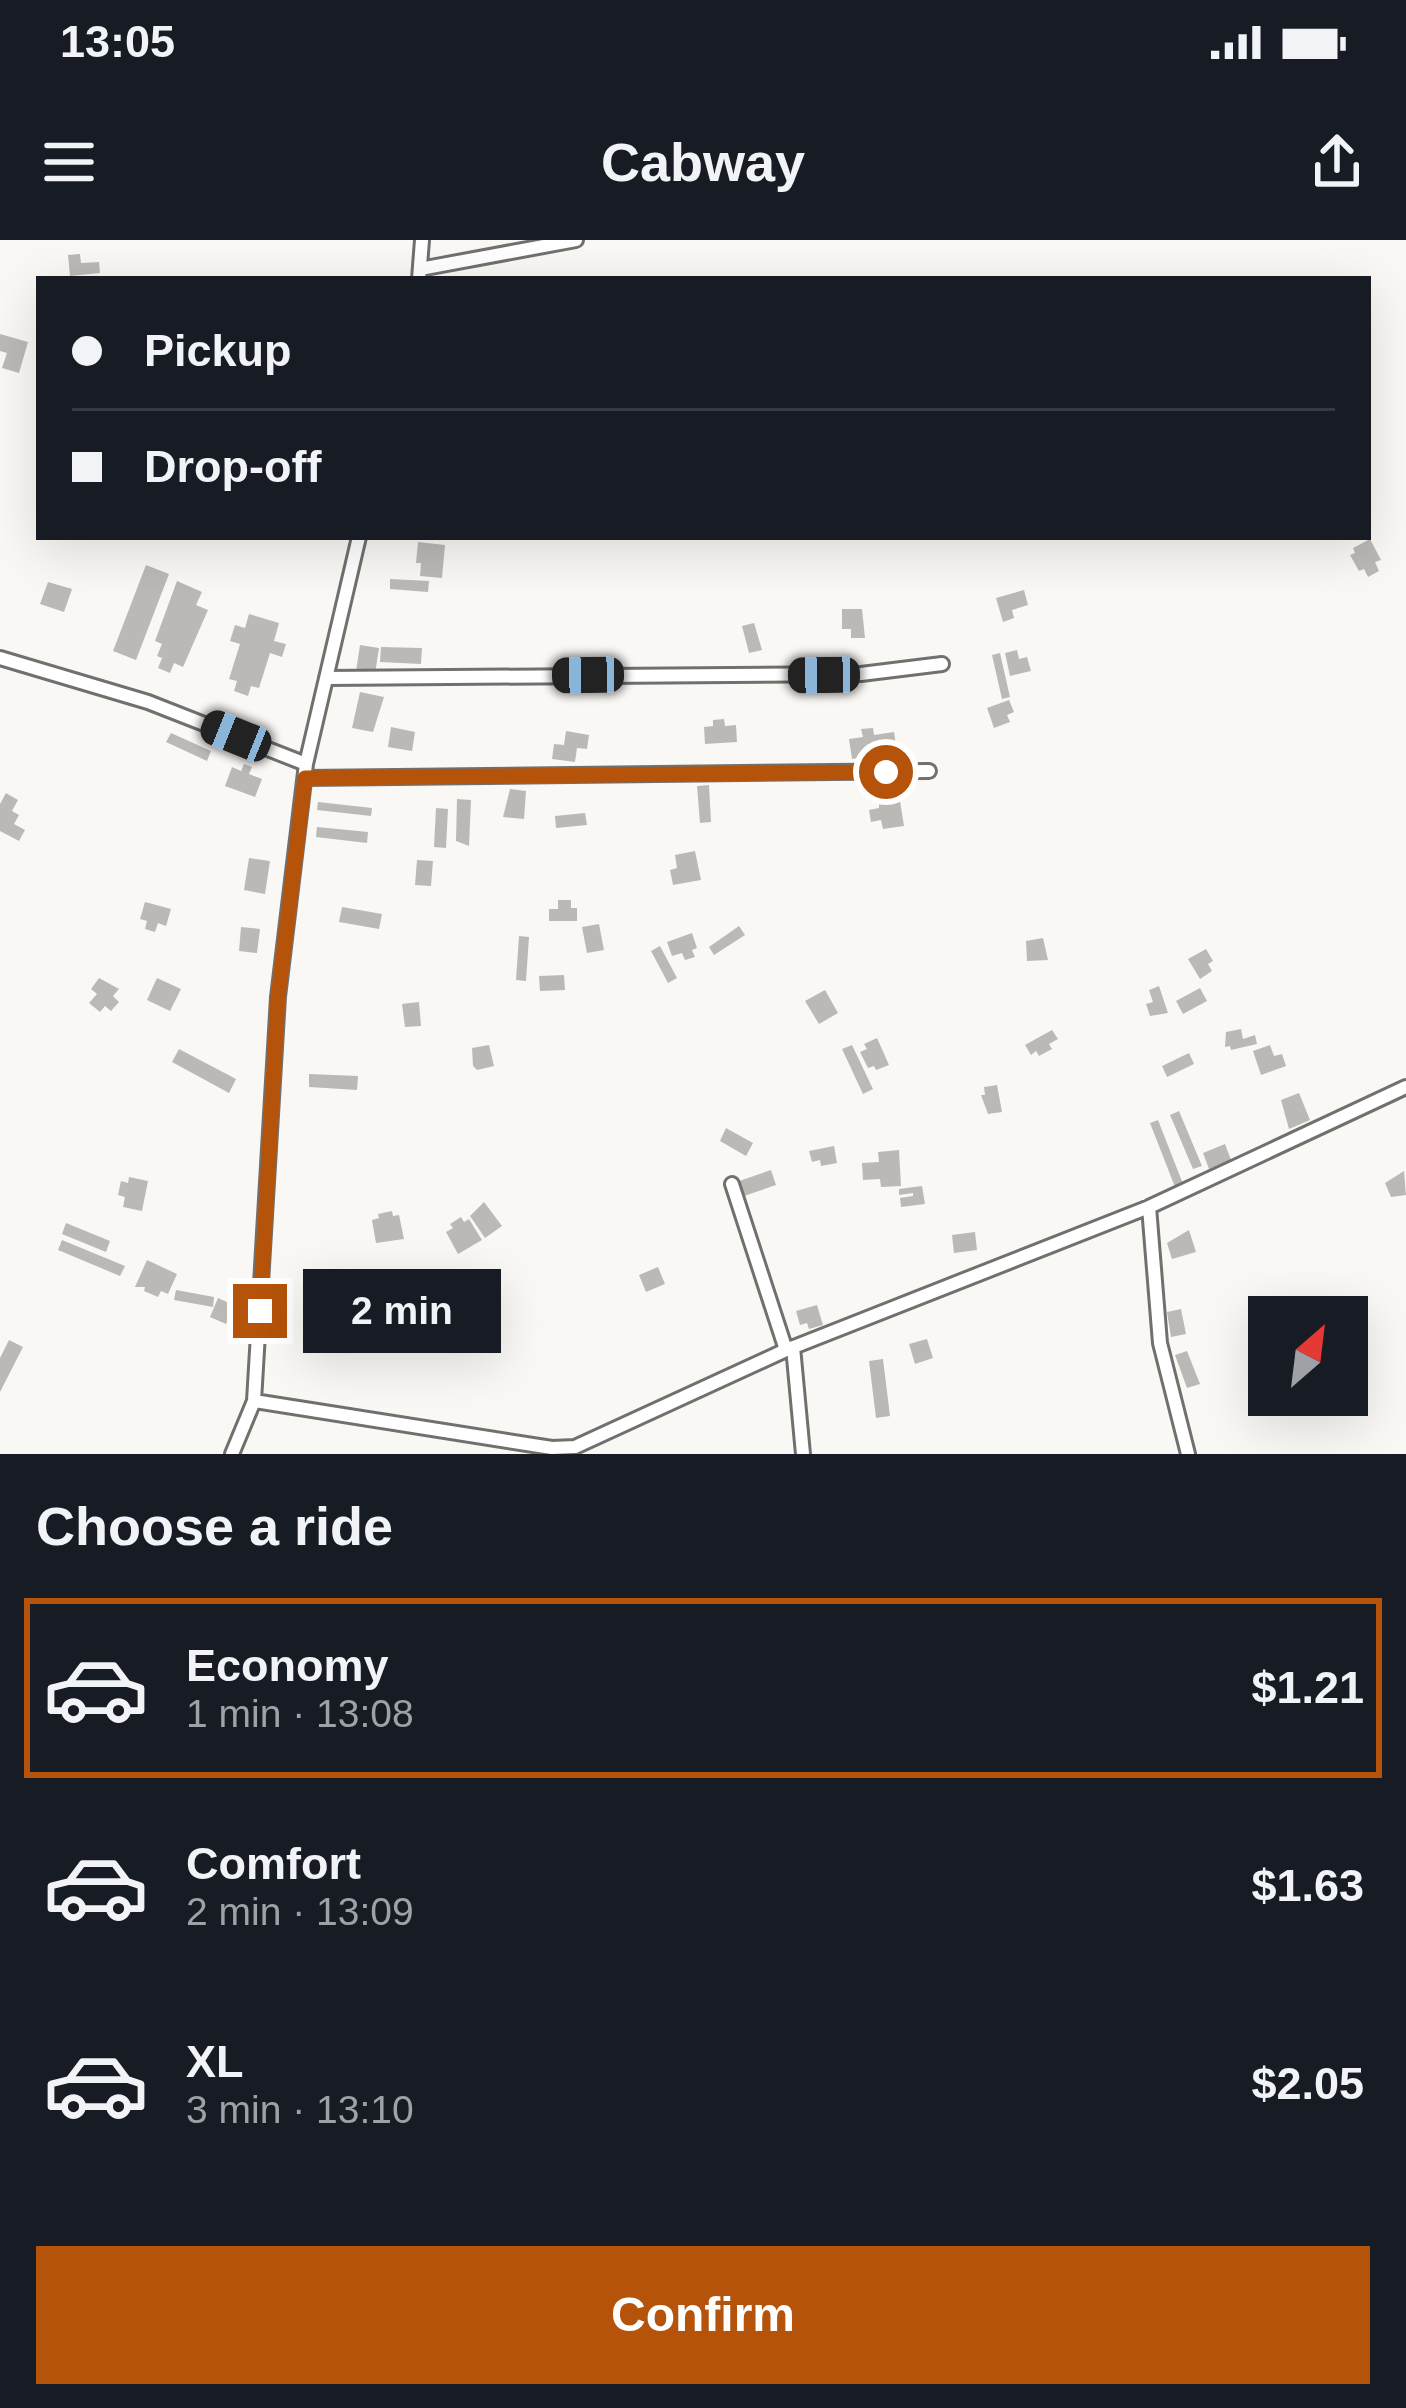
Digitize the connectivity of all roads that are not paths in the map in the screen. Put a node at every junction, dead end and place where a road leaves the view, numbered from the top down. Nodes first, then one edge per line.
1 (422, 240) edge
2 (576, 240) edge
3 (419, 274) edge
4 (358, 540) edge
5 (0, 658) edge
6 (942, 664) dead end
7 (326, 678) junction
8 (306, 771) junction
9 (929, 771) dead end
10 (1406, 1087) edge
11 (732, 1184) dead end
12 (1149, 1207) junction
13 (790, 1349) junction
14 (254, 1401) junction
15 (232, 1454) edge
16 (802, 1454) edge
17 (1188, 1454) edge

1 - 3 street
2 - 3 street
4 - 7 street
5 - 8 street
6 - 7 street
7 - 8 street
8 - 9 street
8 - 14 street
10 - 12 street
11 - 13 street
12 - 13 street
12 - 17 street
13 - 14 street
13 - 16 street
14 - 15 street

